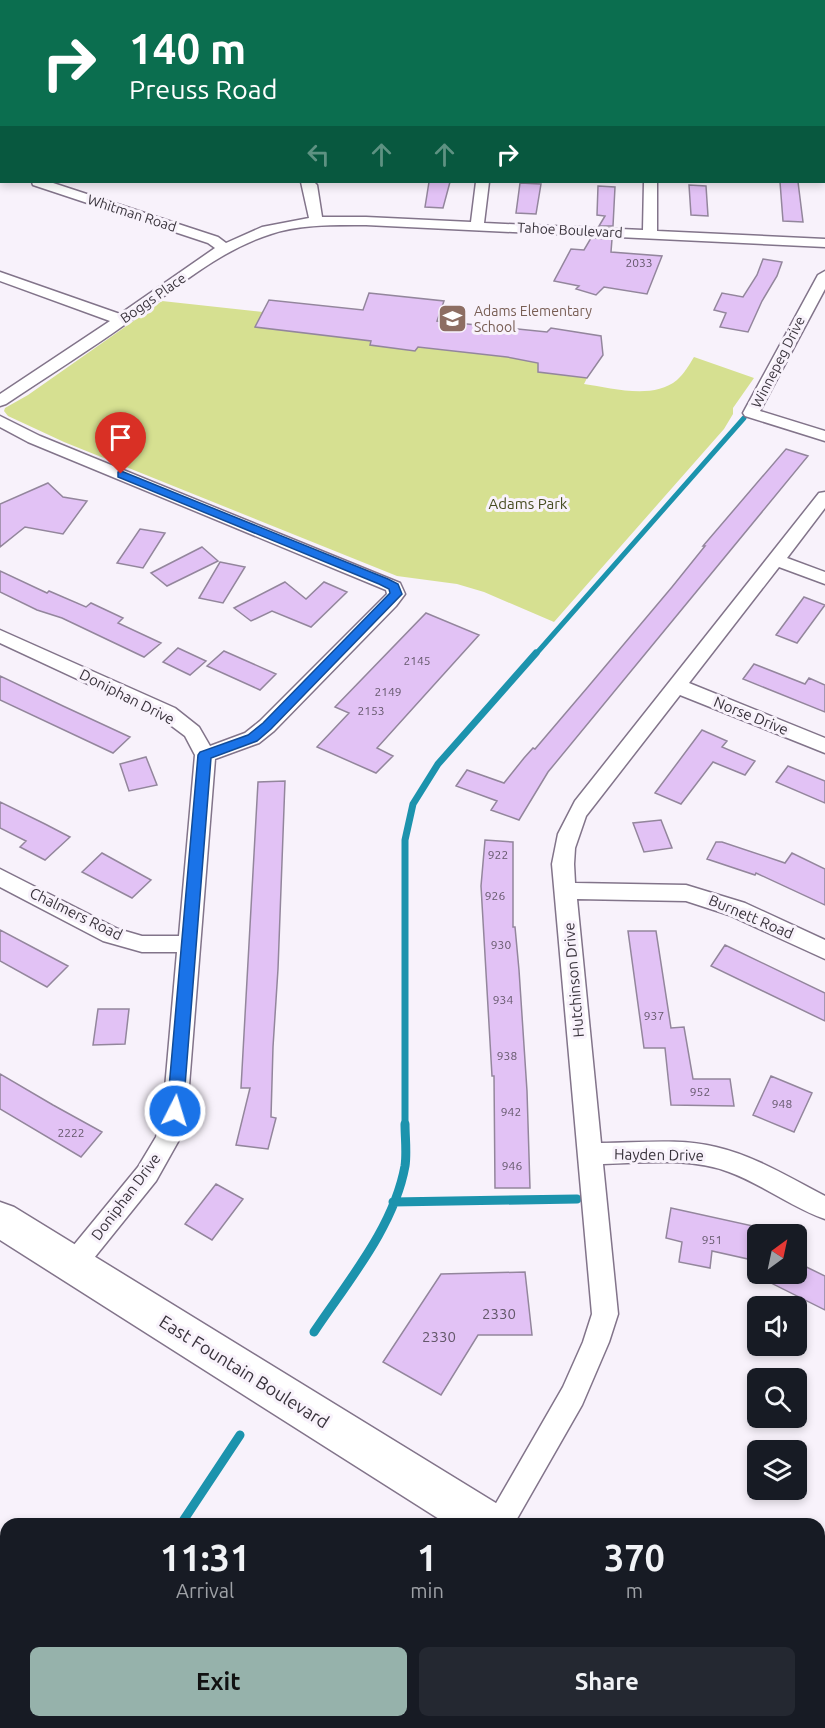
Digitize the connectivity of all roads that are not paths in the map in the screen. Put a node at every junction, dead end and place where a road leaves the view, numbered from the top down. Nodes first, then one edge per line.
1 (41, 183) edge
2 (308, 183) edge
3 (483, 183) edge
4 (651, 183) edge
5 (316, 220) junction
6 (477, 226) junction
7 (650, 234) junction
8 (825, 243) edge
9 (224, 248) junction
10 (825, 275) edge
11 (0, 276) edge
12 (805, 309) junction
13 (825, 315) edge
14 (122, 320) junction
15 (0, 401) edge
16 (0, 421) edge
17 (825, 436) edge
18 (825, 497) edge
19 (776, 560) junction
20 (825, 578) edge
21 (0, 636) edge
22 (677, 686) junction
23 (825, 746) edge
24 (205, 755) junction
25 (0, 877) edge
26 (566, 891) junction
27 (190, 944) junction
28 (825, 950) edge
29 (590, 1154) junction
30 (825, 1208) edge
31 (0, 1219) edge
32 (73, 1265) junction
33 (478, 1518) edge
34 (501, 1518) edge

1 - 9 street, Whitman Road
2 - 5 street
3 - 6 street
4 - 7 street
5 - 6 street, Tahoe Boulevard
5 - 9 street, Boggs Place
6 - 7 street, Tahoe Boulevard
7 - 8 street, Tahoe Boulevard
9 - 14 street, Boggs Place
10 - 12 street, Winnepeg Drive
11 - 14 street
12 - 13 street
12 - 17 street, Winnepeg Drive
14 - 15 street, Boggs Place
16 - 24 street
18 - 19 street, Hutchinson Drive
19 - 20 street
19 - 22 street, Hutchinson Drive
21 - 24 street, Doniphan Drive
22 - 23 street, Norse Drive
22 - 26 street, Hutchinson Drive
24 - 27 street, Doniphan Drive
25 - 27 street, Chalmers Road
26 - 28 street, Burnett Road
26 - 29 street, Hutchinson Drive
27 - 32 street, Doniphan Drive
29 - 30 street, Hayden Drive
29 - 34 street, Hutchinson Drive
31 - 32 main road, East Fountain Boulevard
32 - 33 main road, East Fountain Boulevard

